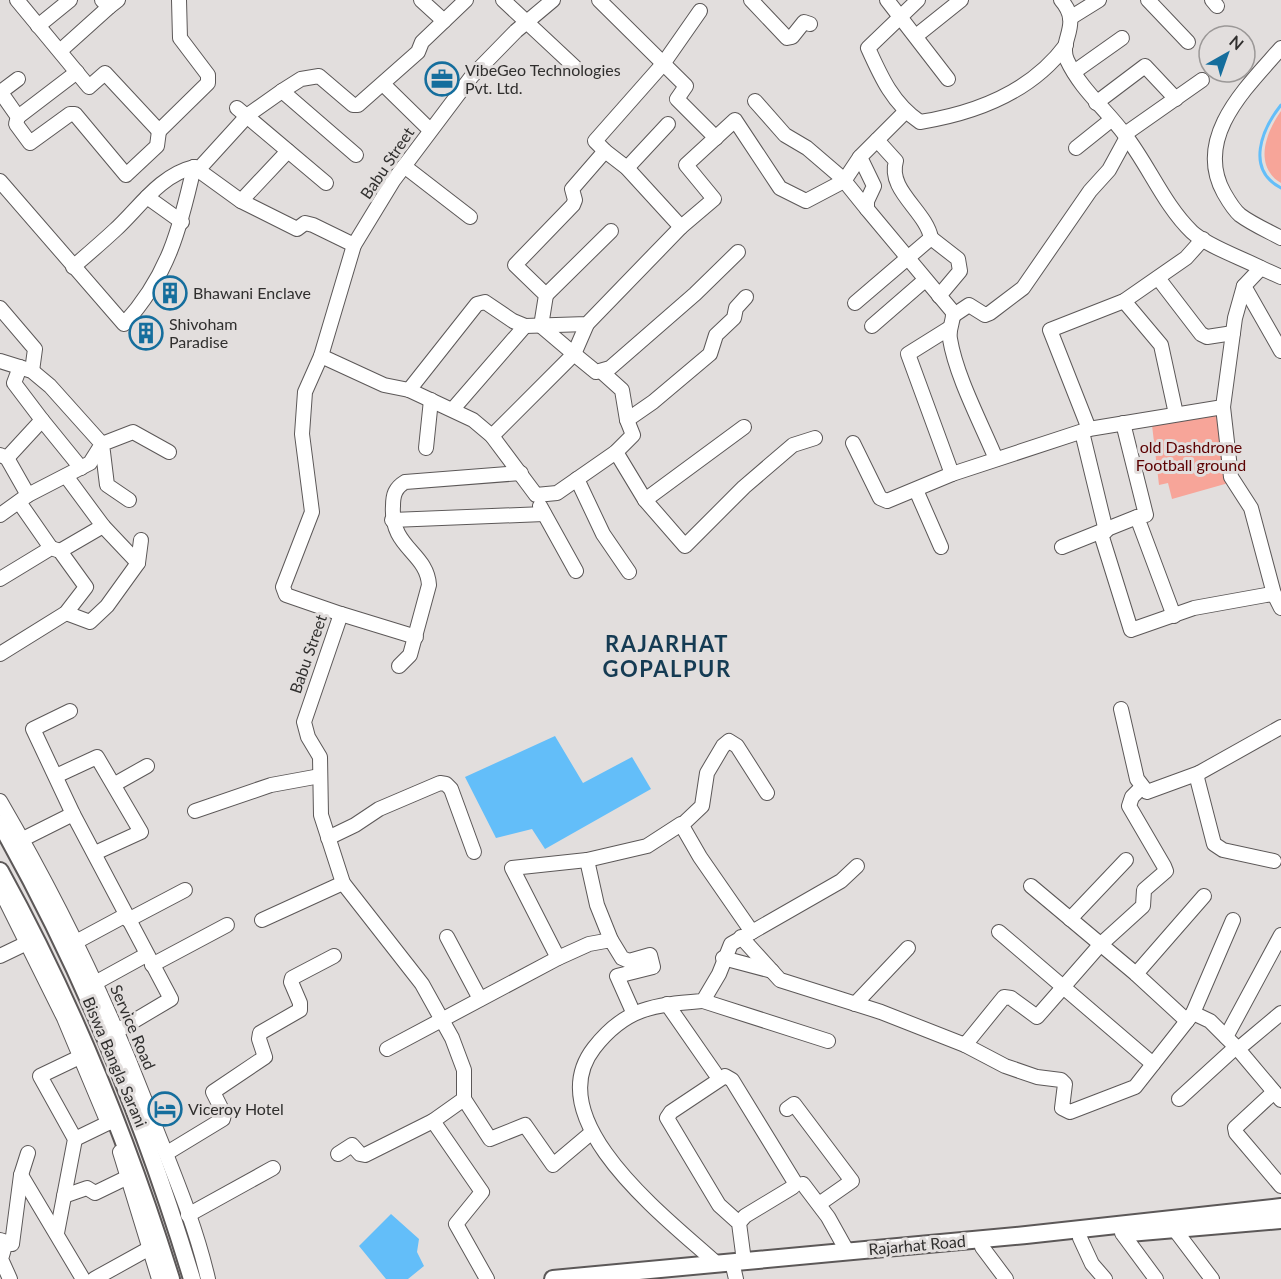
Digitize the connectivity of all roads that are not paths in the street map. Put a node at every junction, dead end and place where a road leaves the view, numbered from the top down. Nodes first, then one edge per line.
1 (70, 0) edge
2 (179, 0) edge
3 (422, 0) edge
4 (466, 0) edge
5 (503, 0) edge
6 (553, 0) edge
7 (599, 0) edge
8 (751, 0) edge
9 (887, 0) edge
10 (918, 0) edge
11 (961, 0) edge
12 (1061, 0) edge
13 (1099, 0) edge
14 (1148, 0) edge
15 (20, 1) edge
16 (109, 2) edge
17 (700, 11) dead end
18 (901, 15) junction
19 (1070, 18) junction
20 (444, 21) junction
21 (527, 24) junction
22 (810, 24) dead end
23 (38, 26) junction
24 (916, 36) junction
25 (1122, 38) dead end
26 (1188, 42) dead end
27 (1066, 45) junction
28 (1281, 48) edge
29 (60, 51) junction
30 (663, 64) junction
31 (578, 70) dead end
32 (77, 72) junction
33 (1074, 72) junction
34 (948, 79) dead end
35 (18, 80) dead end
36 (383, 84) junction
37 (1197, 84) edge
38 (282, 91) junction
39 (1176, 99) junction
40 (755, 101) dead end
41 (1096, 103) junction
42 (242, 112) junction
43 (905, 112) junction
44 (18, 117) junction
45 (1111, 120) junction
46 (668, 124) dead end
47 (430, 129) junction
48 (159, 131) junction
49 (1126, 136) junction
50 (716, 138) junction
51 (878, 140) junction
52 (1076, 148) dead end
53 (288, 151) junction
54 (604, 151) junction
55 (356, 155) dead end
56 (860, 157) junction
57 (404, 166) junction
58 (627, 168) junction
59 (195, 169) junction
60 (0, 181) edge
61 (844, 182) junction
62 (327, 183) dead end
63 (147, 196) junction
64 (241, 201) junction
65 (867, 209) junction
66 (470, 217) dead end
67 (182, 222) junction
68 (681, 228) junction
69 (611, 231) dead end
70 (931, 238) junction
71 (1281, 238) edge
72 (1203, 239) junction
73 (354, 245) junction
74 (738, 252) dead end
75 (908, 259) junction
76 (73, 267) junction
77 (1261, 268) junction
78 (1158, 278) junction
79 (1281, 278) edge
80 (925, 280) junction
81 (1244, 286) junction
82 (546, 295) junction
83 (939, 296) junction
84 (746, 297) dead end
85 (1124, 301) junction
86 (855, 303) dead end
87 (0, 308) edge
88 (954, 315) junction
89 (587, 324) junction
90 (525, 326) junction
91 (542, 326) junction
92 (872, 326) dead end
93 (948, 329) junction
94 (1233, 333) junction
95 (1281, 351) edge
96 (574, 354) junction
97 (321, 356) junction
98 (0, 360) edge
99 (26, 369) junction
100 (602, 372) junction
101 (409, 390) junction
102 (431, 400) junction
103 (1222, 407) junction
104 (453, 409) junction
105 (1176, 414) junction
106 (42, 420) junction
107 (627, 420) junction
108 (1123, 423) junction
109 (744, 426) dead end
110 (1085, 430) junction
111 (492, 436) junction
112 (815, 438) dead end
113 (853, 442) dead end
114 (102, 444) junction
115 (426, 448) dead end
116 (169, 452) dead end
117 (616, 452) junction
118 (3, 456) edge
119 (996, 459) junction
120 (81, 468) junction
121 (521, 473) junction
122 (952, 474) junction
123 (66, 476) junction
124 (577, 479) junction
125 (916, 490) junction
126 (536, 495) junction
127 (24, 499) junction
128 (129, 500) dead end
129 (645, 500) junction
130 (544, 514) junction
131 (0, 515) edge
132 (1137, 517) junction
133 (392, 520) junction
134 (103, 526) junction
135 (1103, 533) junction
136 (141, 540) dead end
137 (941, 547) dead end
138 (1062, 547) dead end
139 (56, 550) junction
140 (138, 563) junction
141 (576, 571) dead end
142 (629, 572) dead end
143 (0, 579) edge
144 (1274, 594) junction
145 (1281, 608) edge
146 (66, 613) junction
147 (341, 615) junction
148 (1174, 616) junction
149 (416, 638) junction
150 (0, 654) edge
151 (399, 666) dead end
152 (1121, 709) dead end
153 (70, 711) dead end
154 (1281, 727) edge
155 (147, 766) dead end
156 (1199, 773) junction
157 (56, 776) junction
158 (320, 776) junction
159 (115, 784) junction
160 (1142, 787) junction
161 (767, 793) dead end
162 (0, 801) edge
163 (195, 811) dead end
164 (73, 814) junction
165 (0, 823) edge
166 (683, 824) junction
167 (17, 836) junction
168 (328, 838) junction
169 (474, 852) dead end
170 (95, 853) junction
171 (587, 860) junction
172 (1126, 860) dead end
173 (1274, 861) dead end
174 (857, 866) dead end
175 (0, 871) edge
176 (343, 883) junction
177 (1031, 886) dead end
178 (0, 889) edge
179 (185, 890) dead end
180 (1204, 896) dead end
181 (18, 914) junction
182 (127, 918) junction
183 (1070, 919) junction
184 (262, 920) dead end
185 (1233, 920) dead end
186 (226, 925) dead end
187 (999, 932) dead end
188 (746, 934) junction
189 (1281, 935) edge
190 (447, 937) dead end
191 (611, 940) junction
192 (74, 943) junction
193 (27, 944) junction
194 (1100, 945) junction
195 (908, 948) dead end
196 (0, 956) edge
197 (334, 956) dead end
198 (558, 958) junction
199 (723, 958) junction
200 (149, 960) junction
201 (772, 971) junction
202 (1136, 974) junction
203 (95, 983) junction
204 (1062, 988) junction
205 (480, 999) junction
206 (703, 1001) junction
207 (667, 1004) junction
208 (855, 1004) junction
209 (633, 1012) junction
210 (1281, 1013) edge
211 (1190, 1017) junction
212 (441, 1018) junction
213 (117, 1031) junction
214 (828, 1041) dead end
215 (1233, 1044) junction
216 (965, 1045) junction
217 (387, 1049) dead end
218 (85, 1055) junction
219 (1153, 1064) junction
220 (715, 1073) dead end
221 (1277, 1090) edge
222 (1179, 1099) dead end
223 (464, 1100) junction
224 (787, 1109) dead end
225 (433, 1121) junction
226 (108, 1123) junction
227 (591, 1133) junction
228 (75, 1139) junction
229 (28, 1153) dead end
230 (166, 1153) junction
231 (338, 1154) dead end
232 (273, 1168) dead end
233 (21, 1175) junction
234 (128, 1177) junction
235 (803, 1184) dead end
236 (1281, 1186) edge
237 (64, 1196) junction
238 (819, 1204) junction
239 (1281, 1207) edge
240 (188, 1215) junction
241 (1281, 1220) edge
242 (739, 1223) junction
243 (1175, 1230) junction
244 (57, 1233) junction
245 (1122, 1233) junction
246 (1080, 1238) junction
247 (3, 1241) edge
248 (982, 1247) junction
249 (150, 1248) junction
250 (847, 1251) junction
251 (732, 1267) edge
252 (10, 1279) edge
253 (83, 1279) edge
254 (94, 1279) edge
255 (159, 1279) edge
256 (171, 1279) edge
257 (192, 1279) edge
258 (208, 1279) edge
259 (487, 1279) edge
260 (553, 1279) edge
261 (662, 1279) edge
262 (1006, 1279) edge
263 (1105, 1279) edge
264 (1156, 1279) edge
265 (1212, 1279) edge

1 - 23 street
2 - 48 street
3 - 20 street
4 - 20 street
5 - 21 street
6 - 21 street, Babu Street
7 - 30 street
8 - 22 street
9 - 18 street
10 - 18 street
11 - 24 street
12 - 19 street
13 - 19 street
14 - 26 street
15 - 23 street
16 - 29 street
17 - 30 street
18 - 24 street
18 - 43 street
19 - 27 street
20 - 36 street
21 - 31 street
21 - 47 street, Babu Street
23 - 29 street
24 - 34 street
25 - 33 street
27 - 33 street
27 - 43 street
28 - 71 street
29 - 32 street
30 - 50 street
30 - 54 street
32 - 44 street
32 - 48 street
33 - 41 street
35 - 44 street
36 - 38 street
36 - 47 street
37 - 39 street
38 - 42 street
38 - 55 street
39 - 41 street
39 - 49 street
40 - 61 street
41 - 45 street
42 - 53 street
42 - 59 street
43 - 51 street
44 - 48 street
45 - 49 street
45 - 52 street
46 - 58 street
47 - 57 street, Babu Street
49 - 72 street
49 - 88 street
50 - 61 street
50 - 68 street
51 - 56 street
51 - 70 street
53 - 62 street
53 - 64 street
54 - 58 street
54 - 82 street
56 - 61 street
56 - 65 street
57 - 66 street
57 - 73 street, Babu Street
58 - 68 street
59 - 63 street
59 - 64 street
59 - 67 street
60 - 76 street
61 - 65 street
63 - 67 street
63 - 76 street
64 - 73 street
65 - 75 street
67 - 76 street
68 - 89 street
69 - 82 street
70 - 75 street
70 - 83 street
72 - 77 street
72 - 78 street
73 - 97 street, Babu Street
74 - 100 street
75 - 80 street
75 - 86 street
77 - 79 street
77 - 81 street
78 - 85 street
78 - 94 street
80 - 83 street
80 - 92 street
81 - 94 street
81 - 95 street
82 - 91 street
83 - 88 street
84 - 107 street
85 - 105 street
85 - 110 street
87 - 99 street
88 - 93 street
89 - 91 street
89 - 96 street
90 - 91 street
90 - 101 street
90 - 104 street
91 - 96 street
93 - 119 street
93 - 122 street
94 - 103 street
96 - 100 street
96 - 111 street
97 - 101 street
97 - 147 street, Babu Street
98 - 99 street
99 - 106 street
99 - 114 street
100 - 107 street
101 - 102 street
102 - 104 street
102 - 115 street
103 - 105 street
103 - 144 street
104 - 111 street
105 - 108 street
106 - 118 street
106 - 120 street
107 - 117 street
108 - 110 street
108 - 132 street
109 - 129 street
110 - 119 street
110 - 135 street
111 - 121 street
112 - 129 street
113 - 125 street
114 - 116 street
114 - 120 street
114 - 128 street
117 - 124 street
117 - 129 street
118 - 127 street
119 - 122 street
120 - 123 street
121 - 126 street
121 - 133 street
122 - 125 street
123 - 127 street
123 - 134 street
124 - 126 street
124 - 142 street
125 - 137 street
126 - 130 street
127 - 131 street
127 - 139 street
130 - 133 street
130 - 141 street
132 - 135 street
132 - 148 street
133 - 149 street
134 - 139 street
134 - 140 street
135 - 138 street
135 - 148 street
136 - 140 street
139 - 143 street
139 - 146 street
140 - 146 street
144 - 145 street
144 - 148 street
146 - 150 street
147 - 149 street
147 - 158 street, Babu Street
149 - 151 street
152 - 160 street
153 - 157 street
154 - 156 street
155 - 159 street
156 - 160 street
156 - 173 street
157 - 159 street
157 - 164 street
158 - 163 street
158 - 168 street, Babu Street
159 - 170 street
160 - 194 street
161 - 166 street
162 - 167 street, Service Road
164 - 167 street
164 - 170 street
165 - 167 main road, Biswa Bangla Sarani
166 - 171 street
166 - 188 street
167 - 192 street, Service Road
167 - 257 main road, Biswa Bangla Sarani
168 - 169 street
168 - 176 street, Babu Street
170 - 182 street
171 - 191 street
171 - 198 street
172 - 183 street
174 - 188 street
175 - 181 main road, Biswa Bangla Sarani
176 - 184 street
176 - 212 street, Babu Street
177 - 183 street
178 - 181 street
179 - 182 street
180 - 202 street
181 - 193 street
181 - 218 main road, Biswa Bangla Sarani
182 - 192 street
182 - 200 street
183 - 194 street
185 - 211 street
186 - 200 street
187 - 204 street
188 - 199 street
188 - 201 street
189 - 215 street
190 - 205 street
191 - 198 street
191 - 209 street
192 - 203 street, Service Road
193 - 196 street
193 - 218 street
194 - 202 street
194 - 204 street
195 - 208 street
197 - 230 street
198 - 205 street
199 - 201 street
199 - 206 street
200 - 203 street
200 - 213 street
201 - 208 street
202 - 211 street
203 - 213 street, Service Road
204 - 216 street
204 - 219 street
205 - 212 street
206 - 207 street
206 - 214 street
207 - 209 street
207 - 220 street
208 - 216 street
209 - 227 street
210 - 215 street
211 - 215 street
211 - 219 street
212 - 217 street
212 - 223 street, Babu Street
213 - 230 street, Service Road
215 - 221 street
215 - 222 street
216 - 219 street
218 - 226 street
218 - 228 street
218 - 256 main road, Biswa Bangla Sarani
221 - 236 street
223 - 225 street
223 - 227 street
224 - 238 street
225 - 231 street
225 - 259 street
226 - 228 street
226 - 234 street
227 - 251 street
228 - 237 street
229 - 233 street
230 - 240 street, Service Road
232 - 240 street
233 - 244 street
233 - 247 street
234 - 237 street
234 - 249 street
235 - 238 street
237 - 244 street
238 - 250 street
239 - 250 main road, Rajarhat Road
240 - 258 street, Service Road
241 - 243 main road, Rajarhat Road
242 - 242 street
242 - 251 street
243 - 245 main road, Rajarhat Road
243 - 265 street
244 - 253 street
245 - 246 main road, Rajarhat Road
245 - 264 street
246 - 248 main road, Rajarhat Road
246 - 263 street
247 - 252 street
248 - 251 main road, Rajarhat Road
248 - 262 street
249 - 254 street
249 - 255 street
250 - 251 main road, Rajarhat Road
251 - 260 main road, Rajarhat Road
251 - 261 main road, Rajarhat Road

